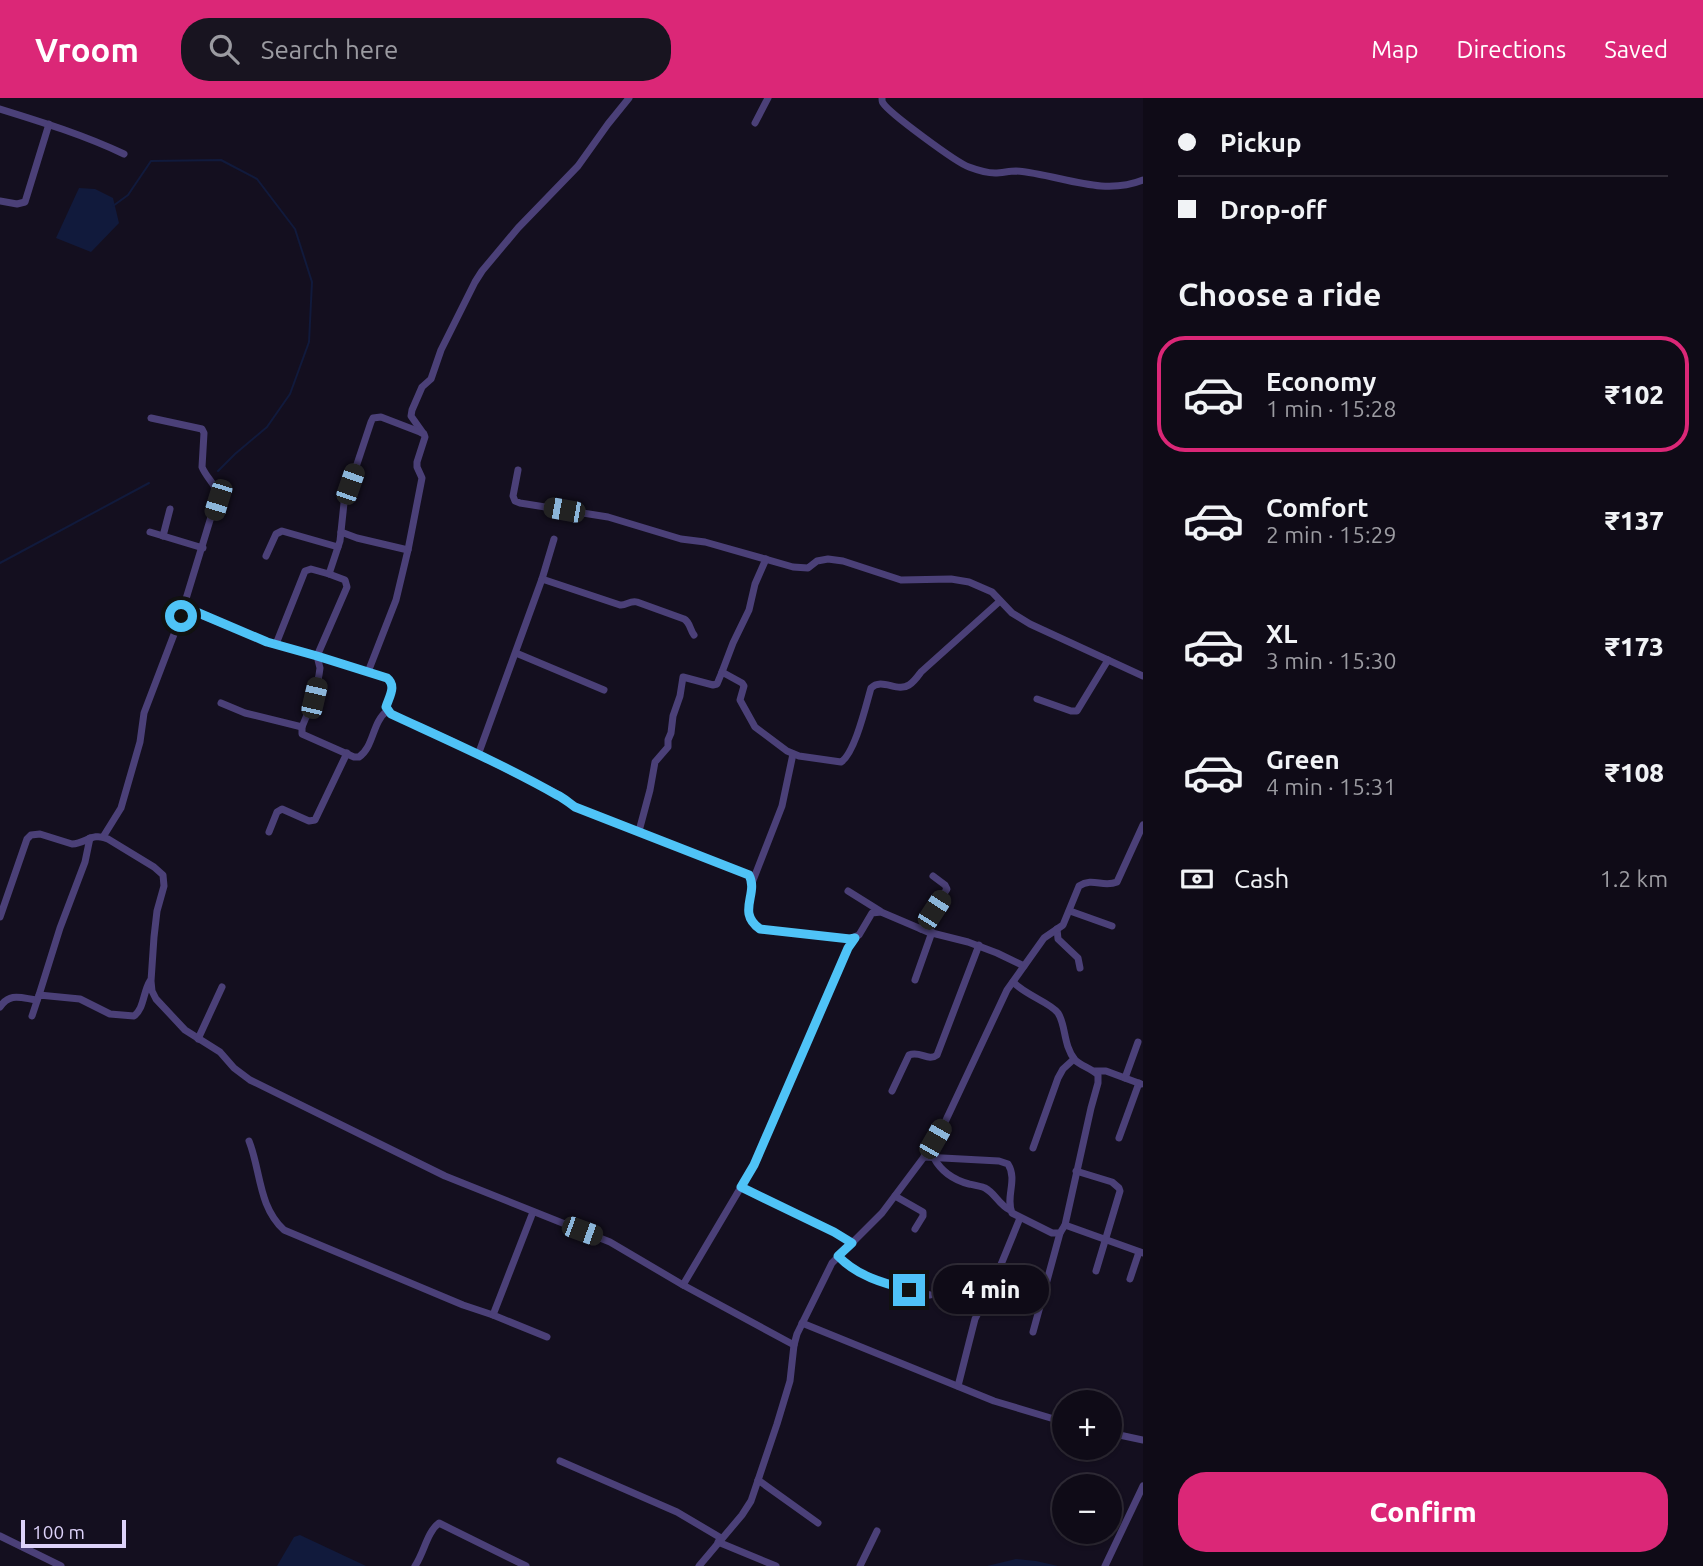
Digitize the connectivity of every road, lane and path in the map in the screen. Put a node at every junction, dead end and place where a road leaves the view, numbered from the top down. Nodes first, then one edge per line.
1 (629, 98) edge
2 (768, 98) edge
3 (882, 98) edge
4 (0, 109) edge
5 (755, 123) dead end
6 (49, 124) junction
7 (124, 154) dead end
8 (1143, 180) edge
9 (0, 201) edge
10 (151, 418) dead end
11 (424, 434) junction
12 (518, 470) dead end
13 (170, 509) dead end
14 (150, 532) dead end
15 (341, 532) junction
16 (163, 536) junction
17 (554, 539) dead end
18 (338, 547) junction
19 (203, 548) junction
20 (408, 550) junction
21 (266, 556) dead end
22 (766, 559) junction
23 (329, 574) junction
24 (542, 579) junction
25 (1000, 600) junction
26 (185, 610) junction
27 (694, 635) dead end
28 (276, 644) junction
29 (516, 653) junction
30 (317, 656) junction
31 (1108, 660) junction
32 (368, 672) junction
33 (722, 672) junction
34 (1143, 676) edge
35 (604, 690) dead end
36 (1037, 699) dead end
37 (221, 703) dead end
38 (387, 711) junction
39 (302, 727) junction
40 (347, 753) junction
41 (793, 754) junction
42 (478, 755) junction
43 (1143, 825) edge
44 (639, 831) junction
45 (269, 832) dead end
46 (103, 837) junction
47 (90, 838) junction
48 (933, 876) dead end
49 (752, 883) junction
50 (848, 891) dead end
51 (1070, 911) junction
52 (881, 912) junction
53 (0, 917) edge
54 (1112, 926) dead end
55 (921, 929) junction
56 (1057, 929) junction
57 (932, 932) junction
58 (855, 938) junction
59 (979, 946) junction
60 (1024, 966) junction
61 (1080, 968) dead end
62 (915, 980) dead end
63 (150, 981) junction
64 (1013, 982) junction
65 (222, 987) dead end
66 (38, 998) junction
67 (0, 1007) edge
68 (32, 1016) dead end
69 (198, 1039) junction
70 (1138, 1041) dead end
71 (1074, 1059) junction
72 (1095, 1072) junction
73 (1125, 1079) junction
74 (1141, 1084) edge
75 (892, 1091) dead end
76 (1119, 1138) dead end
77 (249, 1141) dead end
78 (1033, 1148) dead end
79 (924, 1157) junction
80 (934, 1158) junction
81 (1076, 1171) junction
82 (741, 1187) junction
83 (895, 1196) junction
84 (1010, 1210) junction
85 (533, 1212) junction
86 (1020, 1218) junction
87 (1065, 1225) junction
88 (915, 1229) dead end
89 (1060, 1233) junction
90 (1106, 1240) junction
91 (852, 1243) junction
92 (1141, 1253) edge
93 (838, 1256) junction
94 (1096, 1271) dead end
95 (1130, 1279) dead end
96 (683, 1285) junction
97 (930, 1295) dead end
98 (493, 1315) junction
99 (802, 1323) junction
100 (1033, 1332) dead end
101 (547, 1337) dead end
102 (794, 1345) junction
103 (958, 1386) junction
104 (1052, 1419) edge
105 (1122, 1436) edge
106 (1143, 1440) edge
107 (560, 1461) dead end
108 (758, 1480) junction
109 (1143, 1486) edge
110 (818, 1523) dead end
111 (877, 1531) dead end
112 (0, 1536) edge
113 (720, 1540) junction
114 (61, 1566) edge
115 (415, 1566) edge
116 (526, 1566) edge
117 (699, 1566) edge
118 (776, 1566) edge
119 (860, 1566) edge
120 (1105, 1566) edge

1 - 11 street
2 - 5 street
3 - 8 street
4 - 6 street
6 - 7 street
6 - 9 street
10 - 19 street
11 - 15 street
11 - 20 street
12 - 22 street
13 - 16 street
14 - 16 street
15 - 18 street
15 - 20 street
16 - 19 street
17 - 24 street
18 - 21 street
18 - 23 street
19 - 26 street
20 - 32 street
22 - 25 street
22 - 33 street
23 - 28 street
23 - 30 street
24 - 27 street
24 - 29 street
25 - 31 street
25 - 41 street
26 - 28 street
26 - 46 street
28 - 30 street
29 - 35 street
29 - 42 street
30 - 32 street
30 - 39 street
31 - 34 street
31 - 36 street
32 - 38 street
33 - 41 street
33 - 44 street
37 - 39 street
38 - 40 street
38 - 42 street
39 - 40 street
40 - 45 street
41 - 49 street
42 - 44 street
43 - 51 street
44 - 49 street
46 - 47 street
46 - 63 street
47 - 53 street
47 - 66 street
48 - 55 street
49 - 58 street
50 - 52 street
51 - 54 street
51 - 56 street
52 - 55 street
52 - 58 street
55 - 57 street
56 - 60 street
56 - 61 street
57 - 59 street
57 - 62 street
58 - 82 street
59 - 60 street
59 - 75 street
60 - 64 street
63 - 66 street
63 - 69 street
64 - 71 street
64 - 79 street
65 - 69 street
66 - 67 street
66 - 68 street
69 - 85 street
70 - 73 street
71 - 72 street
71 - 78 street
72 - 73 street
72 - 81 street
73 - 74 street
74 - 76 street
77 - 98 street
79 - 80 street
79 - 83 street
80 - 84 street
80 - 84 street
81 - 87 street
81 - 90 street
82 - 91 street
82 - 96 street
83 - 88 street
83 - 91 street
84 - 86 street
85 - 96 street
85 - 98 street
86 - 89 street
86 - 103 street
87 - 89 street
87 - 90 street
89 - 100 street
90 - 92 street
90 - 94 street
91 - 93 street
92 - 95 street
93 - 97 street
93 - 99 street
96 - 102 street
98 - 101 street
99 - 102 street
99 - 103 street
102 - 108 street
103 - 104 street
105 - 106 street
107 - 113 street
108 - 110 street
108 - 113 street
109 - 120 street
111 - 119 street
112 - 114 street
113 - 117 street
113 - 118 street
115 - 116 street

